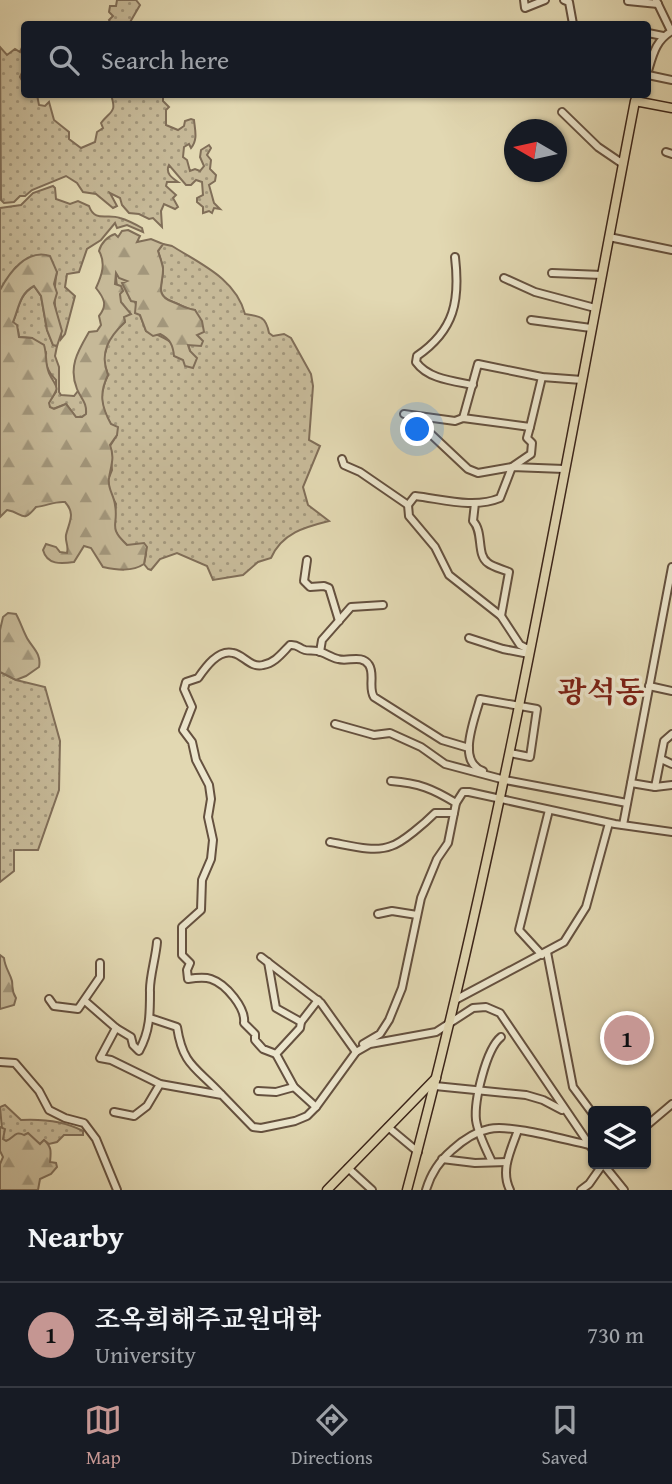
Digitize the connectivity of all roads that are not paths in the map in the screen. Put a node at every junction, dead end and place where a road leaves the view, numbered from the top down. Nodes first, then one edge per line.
1 (523, 0) edge
2 (545, 0) edge
3 (564, 0) edge
4 (628, 1) edge
5 (657, 2) edge
6 (572, 21) edge
7 (672, 31) edge
8 (651, 34) edge
9 (663, 36) junction
10 (651, 62) edge
11 (651, 74) edge
12 (672, 80) edge
13 (638, 98) edge
14 (642, 98) edge
15 (672, 108) edge
16 (562, 112) dead end
17 (623, 164) junction
18 (609, 237) junction
19 (672, 250) edge
20 (455, 257) dead end
21 (552, 273) dead end
22 (602, 275) junction
23 (504, 278) dead end
24 (595, 308) junction
25 (531, 320) dead end
26 (591, 328) junction
27 (542, 377) junction
28 (582, 380) junction
29 (472, 384) junction
30 (404, 414) dead end
31 (463, 418) junction
32 (418, 422) dead end
33 (530, 427) junction
34 (342, 459) dead end
35 (512, 467) junction
36 (565, 469) junction
37 (475, 503) junction
38 (408, 505) junction
39 (307, 560) dead end
40 (672, 567) edge
41 (383, 605) dead end
42 (501, 616) junction
43 (339, 621) junction
44 (469, 638) dead end
45 (320, 652) junction
46 (529, 652) junction
47 (649, 687) junction
48 (672, 691) edge
49 (519, 707) junction
50 (335, 724) dead end
51 (672, 734) edge
52 (469, 748) junction
53 (510, 753) junction
54 (661, 759) junction
55 (672, 764) edge
56 (505, 778) junction
57 (391, 781) dead end
58 (631, 783) junction
59 (672, 785) edge
60 (655, 787) junction
61 (501, 799) junction
62 (456, 803) junction
63 (627, 803) junction
64 (549, 810) junction
65 (454, 813) junction
66 (609, 823) junction
67 (622, 825) junction
68 (672, 832) edge
69 (330, 842) dead end
70 (378, 914) dead end
71 (417, 915) junction
72 (158, 942) dead end
73 (544, 954) junction
74 (261, 957) dead end
75 (268, 962) junction
76 (100, 963) dead end
77 (49, 999) dead end
78 (318, 1000) junction
79 (455, 1000) junction
80 (85, 1001) junction
81 (150, 1018) junction
82 (300, 1022) junction
83 (450, 1025) junction
84 (116, 1028) junction
85 (501, 1037) dead end
86 (355, 1051) junction
87 (276, 1054) junction
88 (0, 1062) edge
89 (438, 1076) junction
90 (160, 1084) junction
91 (435, 1086) junction
92 (294, 1087) junction
93 (258, 1091) dead end
94 (480, 1091) junction
95 (222, 1095) junction
96 (672, 1104) edge
97 (316, 1107) junction
98 (588, 1107) edge
99 (114, 1112) dead end
100 (569, 1116) junction
101 (651, 1122) edge
102 (388, 1127) junction
103 (518, 1130) junction
104 (479, 1132) junction
105 (588, 1142) edge
106 (588, 1147) edge
107 (418, 1152) junction
108 (442, 1159) junction
109 (492, 1162) junction
110 (507, 1162) junction
111 (348, 1168) junction
112 (600, 1169) edge
113 (607, 1169) edge
114 (117, 1190) edge
115 (327, 1190) edge
116 (372, 1190) edge
117 (407, 1190) edge
118 (426, 1190) edge
119 (510, 1190) edge
120 (581, 1190) edge
121 (624, 1190) edge

1 - 2 street
3 - 6 street
4 - 5 street
5 - 7 street
7 - 9 street
8 - 9 street
9 - 10 street
11 - 12 street
13 - 17 main road
14 - 15 main road
16 - 17 street
17 - 18 main road
18 - 19 street
18 - 22 main road
20 - 29 street
21 - 22 street
22 - 24 main road
23 - 24 street
24 - 26 main road
25 - 26 street
26 - 28 main road
27 - 28 street
27 - 29 street
27 - 33 street
28 - 36 main road
29 - 31 street
30 - 31 street
31 - 33 street
32 - 35 street
33 - 35 street
34 - 38 street
35 - 36 street
35 - 37 street
36 - 46 main road
37 - 38 street
37 - 42 street
38 - 42 street
39 - 43 street
40 - 47 street
41 - 43 street
42 - 46 street
43 - 45 street
44 - 46 street
45 - 52 street
45 - 87 street
46 - 49 main road
47 - 48 street
47 - 58 street
49 - 52 street
49 - 53 main road
49 - 53 street
50 - 56 street
51 - 54 street
52 - 56 street
53 - 56 main road
54 - 55 street
54 - 60 street
56 - 61 main road
56 - 63 street
57 - 62 street
58 - 60 street
58 - 63 street
59 - 60 street
61 - 62 street
61 - 64 street
61 - 79 main road
62 - 65 street
63 - 67 street
64 - 66 street
64 - 73 street
65 - 69 street
65 - 71 street
66 - 67 street
66 - 73 street
67 - 68 street
70 - 71 street
71 - 86 street
72 - 81 street
73 - 79 street
73 - 98 street
74 - 75 street
75 - 78 street
75 - 82 street
76 - 80 street
77 - 80 street
78 - 82 street
78 - 86 street
79 - 83 main road
80 - 84 street
81 - 84 street
81 - 95 street
82 - 87 street
83 - 86 street
83 - 89 main road
83 - 100 street
84 - 90 street
85 - 94 street
86 - 97 street
87 - 92 street
88 - 114 street
89 - 91 main road
89 - 102 main road
90 - 95 street
90 - 99 street
91 - 94 street
91 - 107 main road
92 - 93 street
92 - 97 street
94 - 100 street
94 - 104 street
95 - 97 street
96 - 101 street
100 - 105 street
102 - 107 street
102 - 111 main road
103 - 104 street
103 - 106 street
103 - 110 street
104 - 108 street
104 - 109 street
107 - 117 main road
108 - 109 street
108 - 118 street
109 - 110 street
110 - 119 street
111 - 115 main road
111 - 116 street
112 - 120 street
113 - 121 street

